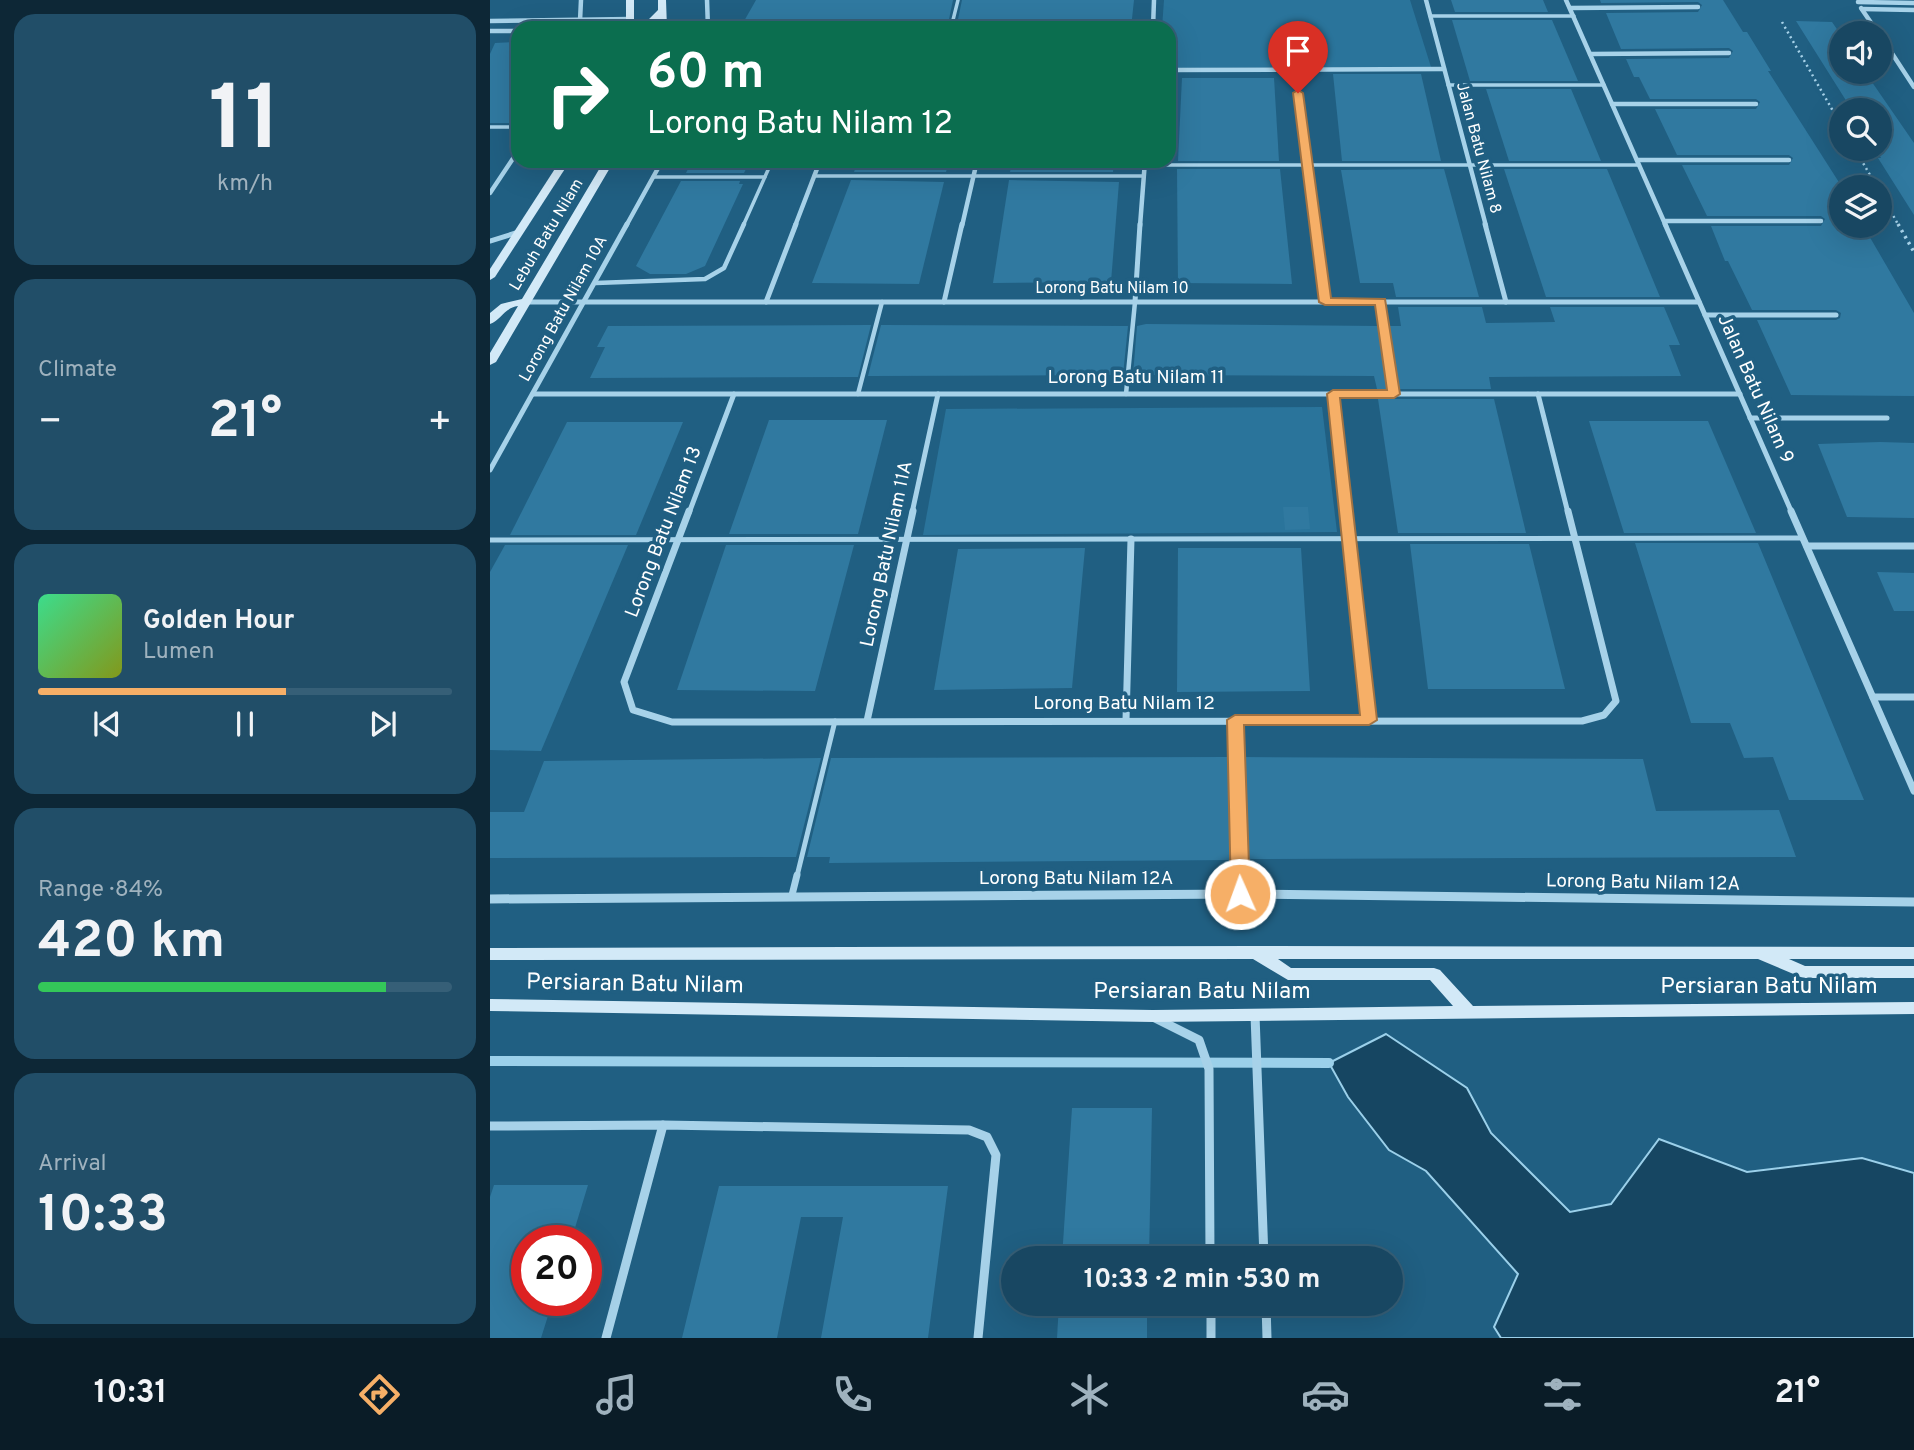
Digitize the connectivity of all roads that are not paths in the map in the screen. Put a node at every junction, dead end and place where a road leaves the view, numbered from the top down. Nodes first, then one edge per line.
1 (581, 0) edge
2 (630, 0) edge
3 (662, 0) edge
4 (707, 0) edge
5 (958, 0) edge
6 (1154, 0) edge
7 (1426, 0) edge
8 (1566, 0) edge
9 (1857, 1) edge
10 (1914, 3) edge
11 (1570, 8) junction
12 (1698, 8) dead end
13 (1862, 9) junction
14 (1914, 9) edge
15 (662, 11) junction
16 (1430, 16) junction
17 (1573, 16) junction
18 (490, 21) edge
19 (580, 21) joint
20 (630, 21) edge
21 (652, 21) edge
22 (663, 21) edge
23 (708, 21) edge
24 (953, 21) edge
25 (1153, 21) edge
26 (1870, 21) edge
27 (511, 30) edge
28 (490, 31) edge
29 (1728, 53) dead end
30 (1590, 54) junction
31 (1892, 54) edge
32 (1295, 69) junction
33 (1444, 69) junction
34 (1176, 70) edge
35 (1448, 85) junction
36 (1604, 85) junction
37 (1914, 87) edge
38 (1612, 104) junction
39 (1756, 104) dead end
40 (490, 127) edge
41 (511, 127) edge
42 (1790, 160) dead end
43 (511, 161) edge
44 (1638, 162) junction
45 (1176, 163) edge
46 (1307, 165) junction
47 (1470, 165) junction
48 (561, 168) edge
49 (605, 168) edge
50 (658, 168) edge
51 (769, 168) edge
52 (817, 168) edge
53 (975, 168) edge
54 (1144, 168) edge
55 (814, 176) junction
56 (973, 176) junction
57 (1144, 176) junction
58 (653, 177) junction
59 (765, 177) junction
60 (490, 193) edge
61 (1664, 221) junction
62 (1821, 221) dead end
63 (520, 232) junction
64 (490, 241) edge
65 (490, 277) edge
66 (596, 283) junction
67 (526, 302) junction
68 (586, 302) junction
69 (766, 302) junction
70 (881, 302) junction
71 (944, 302) junction
72 (1135, 302) junction
73 (1325, 302) junction
74 (1380, 302) junction
75 (1506, 302) junction
76 (1699, 302) junction
77 (1705, 315) junction
78 (1836, 315) dead end
79 (490, 321) edge
80 (490, 362) edge
81 (533, 394) junction
82 (734, 394) junction
83 (858, 394) junction
84 (937, 394) junction
85 (1126, 394) junction
86 (1333, 394) junction
87 (1394, 394) junction
88 (1538, 394) junction
89 (1740, 394) junction
90 (1750, 418) junction
91 (1887, 418) dead end
92 (490, 470) edge
93 (1803, 538) junction
94 (906, 539) junction
95 (1131, 539) junction
96 (1349, 539) junction
97 (1576, 539) junction
98 (490, 540) edge
99 (678, 540) junction
100 (1807, 546) junction
101 (1914, 546) edge
102 (624, 682) joint
103 (1873, 697) junction
104 (1914, 697) edge
105 (1125, 720) junction
106 (1235, 720) junction
107 (1369, 720) junction
108 (835, 721) junction
109 (867, 721) junction
110 (1914, 791) edge
111 (1240, 894) junction
112 (792, 895) junction
113 (490, 899) edge
114 (1914, 902) edge
115 (1254, 952) junction
116 (1760, 953) junction
117 (1914, 953) edge
118 (490, 954) edge
119 (1914, 972) edge
120 (490, 1005) edge
121 (1914, 1008) edge
122 (1467, 1011) junction
123 (1255, 1015) junction
124 (1153, 1016) junction
125 (663, 1125) junction
126 (490, 1126) edge
127 (1210, 1246) edge
128 (1264, 1246) edge
129 (1211, 1316) edge
130 (1266, 1316) edge
131 (606, 1338) edge
132 (978, 1338) edge
133 (1211, 1338) edge
134 (1267, 1338) edge

1 - 19 street
2 - 20 main road
3 - 15 main road
4 - 23 street
5 - 24 lane
6 - 25 street
7 - 16 street, Jalan Batu Nilam 8
8 - 11 street, Jalan Batu Nilam 9
9 - 10 street
9 - 13 street
11 - 12 street
11 - 17 street, Jalan Batu Nilam 9
13 - 14 street
13 - 26 street
15 - 21 main road
15 - 22 main road
16 - 17 lane
16 - 33 street, Jalan Batu Nilam 8
17 - 30 street, Jalan Batu Nilam 9
18 - 19 street
27 - 28 street
29 - 30 street
30 - 36 street, Jalan Batu Nilam 9
31 - 37 street
32 - 33 street
32 - 34 street
32 - 46 street
33 - 35 street, Jalan Batu Nilam 8
35 - 36 lane
35 - 47 street, Jalan Batu Nilam 8
36 - 38 street, Jalan Batu Nilam 9
38 - 39 street
38 - 44 street, Jalan Batu Nilam 9
40 - 41 lane
42 - 44 street
43 - 60 street
44 - 47 lane
44 - 61 street, Jalan Batu Nilam 9
45 - 46 lane
46 - 47 lane
46 - 73 street
47 - 75 street, Jalan Batu Nilam 8
48 - 63 main road, Lebuh Batu Nilam
49 - 67 main road, Lebuh Batu Nilam
50 - 58 street, Lorong Batu Nilam 10A
51 - 59 lane
52 - 55 street
53 - 56 street
54 - 57 street
55 - 56 lane
55 - 69 street
56 - 57 lane
56 - 71 street
57 - 72 street
58 - 59 lane
58 - 66 street, Lorong Batu Nilam 10A
59 - 66 lane
61 - 62 street
61 - 76 street, Jalan Batu Nilam 9
63 - 64 street
63 - 65 main road, Lebuh Batu Nilam
66 - 68 street, Lorong Batu Nilam 10A
67 - 68 street, Lorong Batu Nilam 10
67 - 79 main road
67 - 80 main road, Lebuh Batu Nilam
68 - 69 street, Lorong Batu Nilam 10
68 - 81 street, Lorong Batu Nilam 10A
69 - 70 street, Lorong Batu Nilam 10
70 - 71 street, Lorong Batu Nilam 10
70 - 83 lane
71 - 72 street, Lorong Batu Nilam 10
72 - 73 street, Lorong Batu Nilam 10
72 - 85 lane
73 - 74 street, Lorong Batu Nilam 10
74 - 75 street, Lorong Batu Nilam 10
74 - 87 lane
75 - 76 street, Lorong Batu Nilam 10
76 - 77 street, Jalan Batu Nilam 9
77 - 78 street
77 - 89 street, Jalan Batu Nilam 9
81 - 82 street, Lorong Batu Nilam 11
81 - 92 street, Lorong Batu Nilam 10A
82 - 83 street, Lorong Batu Nilam 11
82 - 99 street, Lorong Batu Nilam 13
83 - 84 street, Lorong Batu Nilam 11
84 - 85 street, Lorong Batu Nilam 11
84 - 94 street, Lorong Batu Nilam 11A
85 - 86 street, Lorong Batu Nilam 11
86 - 87 street, Lorong Batu Nilam 11
86 - 96 street
87 - 88 street, Lorong Batu Nilam 11
88 - 89 street, Lorong Batu Nilam 11
88 - 97 street, Lorong Batu Nilam 12
89 - 90 street, Jalan Batu Nilam 9
90 - 91 street
90 - 93 street, Jalan Batu Nilam 9
93 - 97 lane
93 - 100 street, Jalan Batu Nilam 9
94 - 95 lane
94 - 99 lane
94 - 109 street, Lorong Batu Nilam 11A
95 - 96 lane
95 - 105 street
96 - 97 lane
96 - 107 street
97 - 107 street, Lorong Batu Nilam 12
98 - 99 lane
99 - 102 street, Lorong Batu Nilam 13
100 - 101 street
100 - 103 street, Jalan Batu Nilam 9
102 - 108 street, Lorong Batu Nilam 12
103 - 104 street
103 - 110 street, Jalan Batu Nilam 9
105 - 106 street, Lorong Batu Nilam 12
105 - 109 street, Lorong Batu Nilam 12
106 - 107 street, Lorong Batu Nilam 12
106 - 111 lane
108 - 109 street, Lorong Batu Nilam 12
108 - 112 lane
111 - 112 street, Lorong Batu Nilam 12A
111 - 114 street, Lorong Batu Nilam 12A
112 - 113 street, Lorong Batu Nilam 12A
115 - 116 main road, Persiaran Batu Nilam
115 - 118 main road, Persiaran Batu Nilam
115 - 122 main road
116 - 117 main road, Persiaran Batu Nilam
116 - 119 main road
120 - 124 main road, Persiaran Batu Nilam
121 - 122 main road, Persiaran Batu Nilam
122 - 123 main road, Persiaran Batu Nilam
123 - 124 main road, Persiaran Batu Nilam
123 - 128 street
124 - 127 street
125 - 126 street
125 - 131 street
125 - 132 street
129 - 133 street
130 - 134 street

